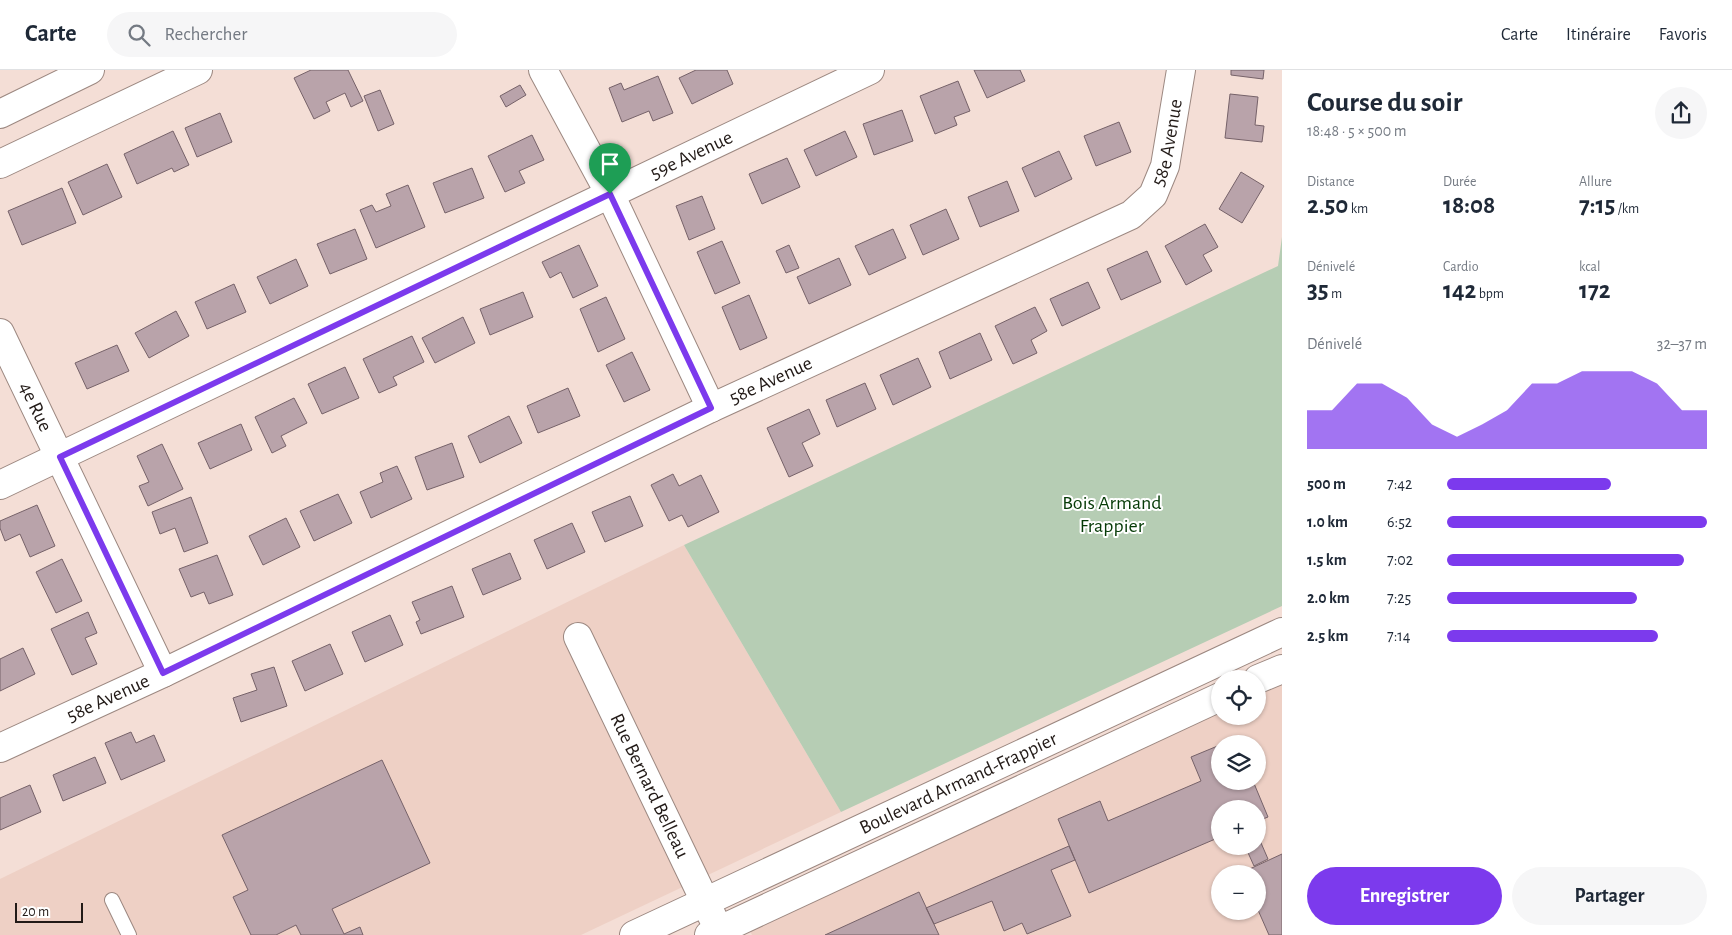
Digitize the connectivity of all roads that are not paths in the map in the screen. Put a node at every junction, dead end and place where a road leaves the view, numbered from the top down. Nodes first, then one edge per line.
1 (90, 70) edge
2 (198, 70) edge
3 (543, 70) edge
4 (870, 70) edge
5 (1181, 70) edge
6 (0, 114) edge
7 (0, 164) edge
8 (610, 194) junction
9 (0, 332) edge
10 (711, 408) junction
11 (60, 457) junction
12 (0, 485) edge
13 (1282, 632) edge
14 (578, 637) dead end
15 (1282, 669) edge
16 (163, 673) junction
17 (1266, 676) edge
18 (1211, 701) edge
19 (0, 748) edge
20 (112, 900) dead end
21 (706, 902) junction
22 (716, 933) edge
23 (129, 935) edge
24 (634, 935) edge

1 - 6 street
2 - 7 street
3 - 8 street
4 - 8 street, 59e Avenue
5 - 10 street, 58e Avenue
8 - 10 street
8 - 11 street, 59e Avenue
9 - 11 street, 4e Rue
10 - 16 street, 58e Avenue
11 - 12 street, 59e Avenue
11 - 16 street, 4e Rue
13 - 21 street, Boulevard Armand-Frappier
14 - 21 street, Rue Bernard Belleau
15 - 17 street
16 - 19 street, 58e Avenue
18 - 22 street, Boulevard Armand-Frappier
20 - 23 lane
21 - 22 street, Rue Bernard Belleau
21 - 24 street, Boulevard Armand-Frappier

